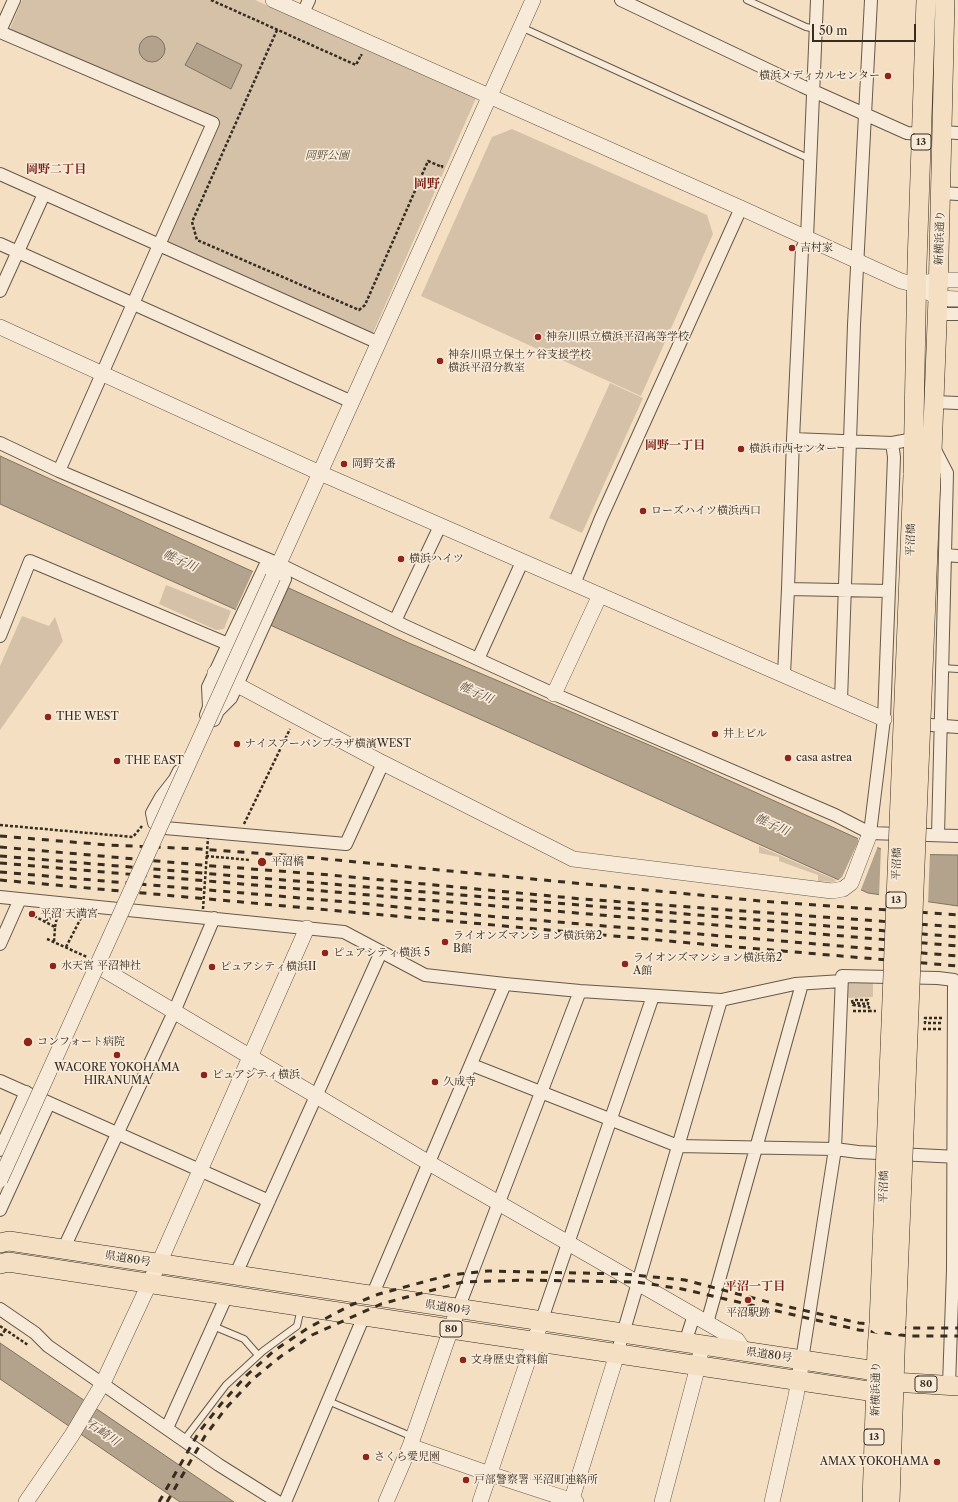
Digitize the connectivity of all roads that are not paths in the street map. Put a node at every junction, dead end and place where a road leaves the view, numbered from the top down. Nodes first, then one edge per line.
1 (14, 0) edge
2 (273, 0) edge
3 (533, 0) edge
4 (621, 0) edge
5 (747, 0) edge
6 (818, 0) edge
7 (871, 0) edge
8 (926, 0) edge
9 (945, 0) edge
10 (306, 7) edge
11 (521, 27) junction
12 (816, 29) junction
13 (0, 31) edge
14 (813, 90) junction
15 (490, 97) junction
16 (865, 113) junction
17 (950, 132) edge
18 (922, 134) junction
19 (810, 159) junction
20 (0, 174) edge
21 (44, 194) junction
22 (950, 194) edge
23 (741, 208) junction
24 (807, 238) junction
25 (0, 244) edge
26 (160, 245) junction
27 (18, 252) junction
28 (857, 261) junction
29 (958, 280) edge
30 (917, 285) junction
31 (939, 289) junction
32 (0, 291) edge
33 (958, 299) edge
34 (133, 304) junction
35 (958, 314) edge
36 (938, 320) junction
37 (0, 327) edge
38 (379, 343) junction
39 (102, 374) junction
40 (352, 402) junction
41 (934, 402) junction
42 (958, 403) edge
43 (792, 439) junction
44 (914, 439) junction
45 (850, 442) junction
46 (0, 443) edge
47 (892, 443) junction
48 (932, 445) junction
49 (59, 471) junction
50 (320, 474) junction
51 (922, 476) junction
52 (440, 526) junction
53 (945, 555) junction
54 (958, 556) edge
55 (522, 562) junction
56 (275, 572) junction
57 (574, 584) junction
58 (788, 589) junction
59 (845, 590) junction
60 (889, 591) junction
61 (600, 595) junction
62 (395, 621) junction
63 (0, 636) edge
64 (228, 644) junction
65 (478, 659) junction
66 (941, 668) junction
67 (958, 669) edge
68 (215, 673) junction
69 (784, 675) junction
70 (237, 685) junction
71 (554, 694) junction
72 (841, 700) junction
73 (884, 718) junction
74 (940, 726) junction
75 (958, 726) edge
76 (383, 763) junction
77 (165, 828) junction
78 (870, 833) junction
79 (938, 835) junction
80 (958, 836) edge
81 (0, 897) edge
82 (20, 899) junction
83 (122, 909) junction
84 (214, 918) junction
85 (307, 928) junction
86 (0, 944) edge
87 (381, 952) junction
88 (97, 964) junction
89 (842, 981) junction
90 (505, 984) junction
91 (802, 984) junction
92 (580, 992) junction
93 (653, 996) junction
94 (721, 1000) junction
95 (174, 1012) junction
96 (250, 1056) junction
97 (472, 1065) junction
98 (0, 1081) edge
99 (541, 1092) junction
100 (317, 1095) junction
101 (37, 1098) junction
102 (611, 1119) junction
103 (117, 1134) junction
104 (678, 1146) junction
105 (756, 1148) junction
106 (835, 1149) junction
107 (0, 1150) edge
108 (956, 1157) edge
109 (430, 1163) junction
110 (199, 1171) junction
111 (0, 1180) edge
112 (269, 1201) junction
113 (499, 1203) junction
114 (0, 1210) edge
115 (2, 1240) edge
116 (569, 1244) junction
117 (63, 1250) junction
118 (0, 1264) edge
119 (159, 1264) junction
120 (235, 1276) junction
121 (638, 1282) junction
122 (150, 1284) junction
123 (227, 1295) junction
124 (372, 1296) junction
125 (301, 1306) junction
126 (0, 1309) edge
127 (458, 1309) junction
128 (364, 1316) junction
129 (701, 1319) junction
130 (541, 1322) junction
131 (887, 1324) junction
132 (213, 1326) junction
133 (451, 1329) junction
134 (622, 1333) junction
135 (535, 1342) junction
136 (694, 1344) junction
137 (745, 1352) junction
138 (258, 1354) junction
139 (616, 1354) junction
140 (802, 1360) junction
141 (698, 1366) junction
142 (876, 1371) junction
143 (799, 1380) junction
144 (893, 1382) junction
145 (103, 1383) junction
146 (954, 1386) edge
147 (875, 1392) junction
148 (328, 1402) junction
149 (167, 1428) junction
150 (184, 1440) junction
151 (411, 1441) junction
152 (490, 1474) junction
153 (573, 1501) edge
154 (26, 1502) edge
155 (278, 1502) edge
156 (286, 1502) edge
157 (386, 1502) edge
158 (480, 1502) edge
159 (662, 1502) edge
160 (772, 1502) edge
161 (872, 1502) edge
162 (890, 1502) edge

1 - 13 street
2 - 10 street
3 - 11 street
4 - 14 street
5 - 12 lane
6 - 12 street
7 - 16 street
8 - 18 main road, 新横浜通り / 13
9 - 17 main road, 新横浜通り / 13
10 - 15 street
11 - 15 street
11 - 19 lane
12 - 14 street
13 - 26 street
14 - 16 street
14 - 19 street
15 - 23 street
15 - 38 street
16 - 18 street
16 - 28 street
17 - 22 main road, 新横浜通り / 13
18 - 30 main road, 新横浜通り / 13
19 - 24 street
20 - 21 street
21 - 26 street
21 - 27 street
22 - 31 main road, 新横浜通り / 13
23 - 24 street
23 - 57 street
24 - 28 street
24 - 43 street
25 - 27 street
26 - 34 street
26 - 38 street
27 - 32 street
27 - 34 street
28 - 30 street
28 - 45 street
29 - 31 street
30 - 31 street
30 - 44 main road, 新横浜通り / 13
31 - 33 street
31 - 36 main road, 新横浜通り / 13
34 - 39 street
34 - 40 street
35 - 36 street
36 - 41 main road, 新横浜通り / 13
37 - 39 street
38 - 40 street
39 - 49 street
39 - 50 street
40 - 50 street
41 - 42 street
41 - 48 main road, 新横浜通り / 13
43 - 45 street
43 - 58 street
44 - 47 street
44 - 51 main road, 新横浜通り / 13
45 - 47 street
45 - 59 street
46 - 49 street
47 - 60 street
48 - 51 main road, 新横浜通り / 13
48 - 53 street
49 - 56 street
50 - 52 street
50 - 56 street
51 - 131 main road, 平沼橋 / 13, bridge
52 - 55 street
52 - 62 street
53 - 54 street
53 - 66 street
55 - 57 street
55 - 65 street
56 - 62 street
56 - 64 street
56 - 70 street
56 - 111 street, bridge
57 - 61 street
58 - 59 street
58 - 69 street
59 - 60 street
59 - 72 street
60 - 73 street
61 - 69 street
61 - 71 street
62 - 65 street
63 - 64 street
64 - 68 street
65 - 71 street
66 - 67 lane
66 - 74 street
68 - 70 street
68 - 77 street
69 - 72 street
70 - 76 street
70 - 77 street
71 - 78 street
72 - 73 street
73 - 74 street
73 - 78 street
74 - 75 street
74 - 79 street
76 - 77 street
76 - 78 street
78 - 79 street
79 - 80 street
81 - 82 street
82 - 83 street
82 - 86 street
83 - 84 street
83 - 88 street
84 - 85 street
84 - 95 street
85 - 87 street
85 - 96 street
87 - 90 street
87 - 100 street
88 - 95 street
88 - 101 street
89 - 91 street
89 - 106 street
89 - 108 street
90 - 92 street
90 - 97 street
91 - 94 street
91 - 105 street
92 - 93 street
92 - 99 street
93 - 94 street
93 - 102 street
94 - 104 street
95 - 96 street
95 - 103 street
96 - 100 street
96 - 110 street
97 - 99 street
97 - 109 street
98 - 101 street
99 - 102 street
99 - 113 street
100 - 109 street
100 - 112 street
101 - 103 street
101 - 107 street
101 - 114 street
102 - 104 street
102 - 116 street
103 - 110 street
103 - 117 street
104 - 105 street
104 - 121 street
105 - 106 street
105 - 129 street
106 - 108 street
106 - 140 street
108 - 146 street
109 - 113 street
109 - 124 street
110 - 112 street
110 - 119 street
112 - 120 street
113 - 116 street
113 - 127 street
115 - 117 main road, 県道80号 / 80
116 - 121 street
116 - 130 street
117 - 119 main road, 県道80号 / 80
118 - 122 main road, 県道80号 / 80
119 - 120 main road, 県道80号 / 80
119 - 122 street
120 - 124 main road, 県道80号 / 80
121 - 129 street
121 - 134 street
122 - 123 main road, 県道80号 / 80
122 - 145 street
123 - 125 main road, 県道80号 / 80
123 - 132 street
124 - 127 main road, 県道80号 / 80
125 - 128 main road, 県道80号 / 80
125 - 138 lane
126 - 145 street
127 - 130 main road, 県道80号 / 80
127 - 133 street
128 - 133 main road, 県道80号 / 80
128 - 148 street
129 - 136 street
129 - 137 street
130 - 134 main road, 県道80号 / 80
130 - 135 street
131 - 142 main road, 新横浜通り / 13
131 - 144 main road, 新横浜通り / 13
132 - 138 lane
132 - 149 street
133 - 135 main road, 県道80号 / 80
133 - 151 street
134 - 136 main road, 県道80号 / 80
134 - 139 street
135 - 139 main road, 県道80号 / 80
135 - 152 street
136 - 137 main road, 県道80号 / 80
136 - 141 street
137 - 140 main road, 県道80号 / 80
138 - 150 lane
139 - 141 main road, 県道80号 / 80
139 - 153 street
140 - 142 main road, 県道80号 / 80
140 - 143 street
141 - 143 main road, 県道80号 / 80
141 - 159 street
142 - 144 main road, 県道80号 / 80
142 - 147 main road, 新横浜通り / 13
143 - 147 main road, 県道80号 / 80
143 - 160 street
144 - 146 main road, 県道80号 / 80
144 - 147 main road
144 - 162 main road, 新横浜通り / 13
145 - 149 street
145 - 154 street
147 - 161 main road, 新横浜通り / 13
148 - 151 lane
148 - 156 street
149 - 150 street
150 - 155 street
151 - 152 street
151 - 157 street
152 - 153 street
152 - 158 street

